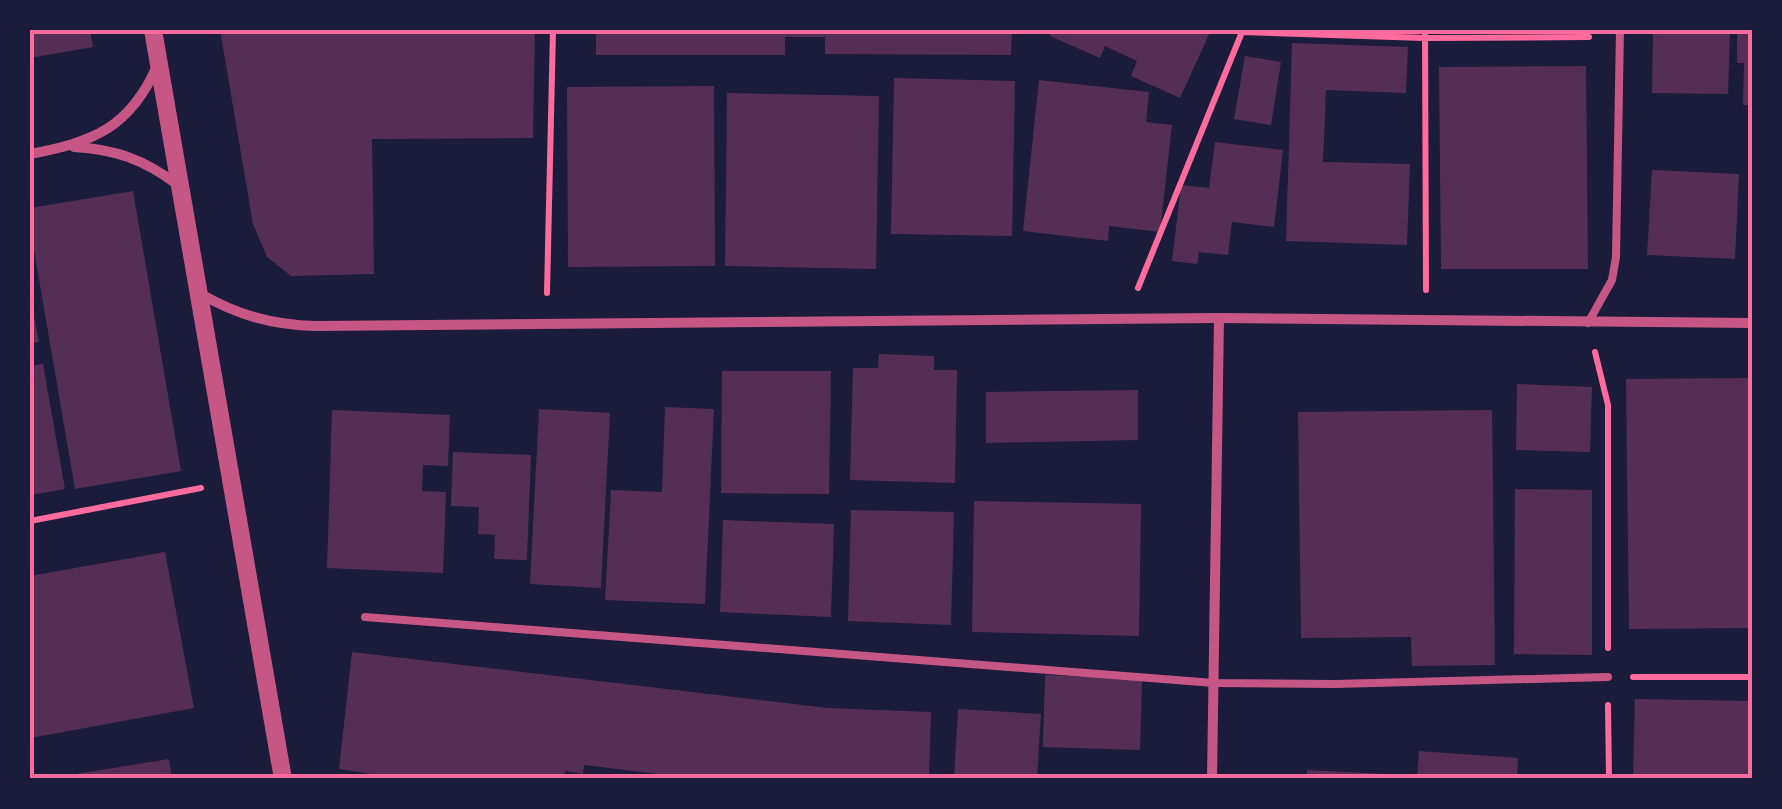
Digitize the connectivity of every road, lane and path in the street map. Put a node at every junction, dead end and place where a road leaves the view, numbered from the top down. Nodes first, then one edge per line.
1 (153, 30) edge
2 (553, 30) edge
3 (1424, 34) edge
4 (1620, 34) edge
5 (158, 61) junction
6 (68, 147) junction
7 (30, 154) edge
8 (180, 187) junction
9 (198, 292) junction
10 (1219, 318) junction
11 (1125, 320) junction
12 (1426, 322) junction
13 (1588, 323) junction
14 (546, 324) junction
15 (1752, 324) edge
16 (231, 482) junction
17 (30, 521) edge
18 (365, 617) dead end
19 (1752, 677) edge
20 (1608, 678) junction
21 (1214, 683) junction
22 (283, 779) edge
23 (1212, 779) edge
24 (1609, 779) edge

1 - 5 street
2 - 14 path
3 - 4 path
3 - 11 path
3 - 12 path
4 - 13 lane
5 - 6 street
5 - 8 street
6 - 7 street
6 - 8 street
8 - 9 street
9 - 14 street
9 - 16 street
10 - 11 street
10 - 12 street
10 - 21 street
11 - 14 street
12 - 13 street
13 - 15 street
13 - 20 path
16 - 17 path
16 - 22 street
18 - 21 lane
19 - 20 path
20 - 21 lane
20 - 24 path
21 - 23 street

